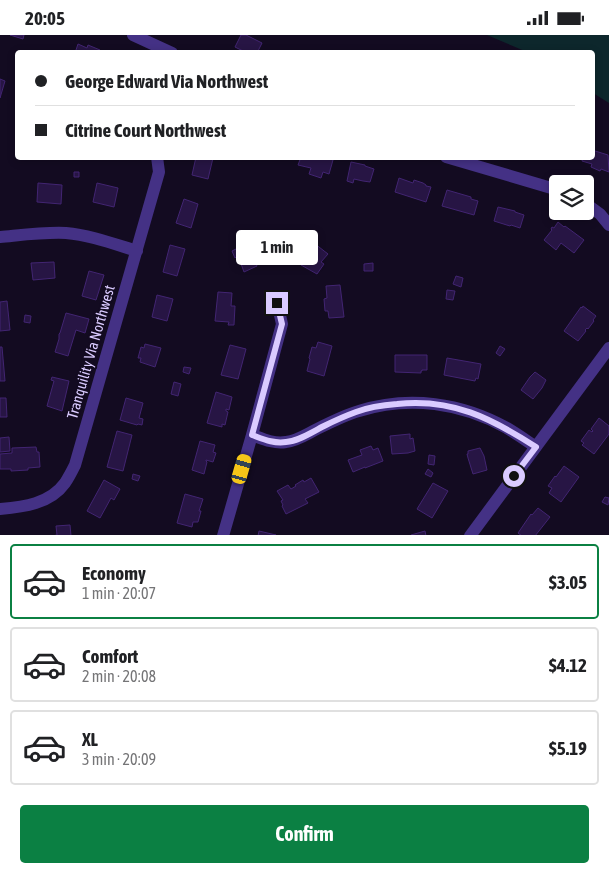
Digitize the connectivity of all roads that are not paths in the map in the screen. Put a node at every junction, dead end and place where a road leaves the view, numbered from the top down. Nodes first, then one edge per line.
1 (133, 35) edge
2 (166, 50) edge
3 (157, 160) edge
4 (456, 160) edge
5 (549, 187) edge
6 (594, 210) edge
7 (609, 225) edge
8 (0, 237) edge
9 (137, 251) junction
10 (277, 303) dead end
11 (609, 348) edge
12 (252, 435) junction
13 (536, 447) junction
14 (0, 509) edge
15 (223, 535) edge
16 (470, 535) edge

1 - 2 street
3 - 9 street, Tranquility Via Northwest
4 - 5 street
6 - 7 street
8 - 9 street
9 - 14 street, Tranquility Via Northwest
10 - 12 street
11 - 13 street
12 - 13 street
12 - 15 street
13 - 16 street

